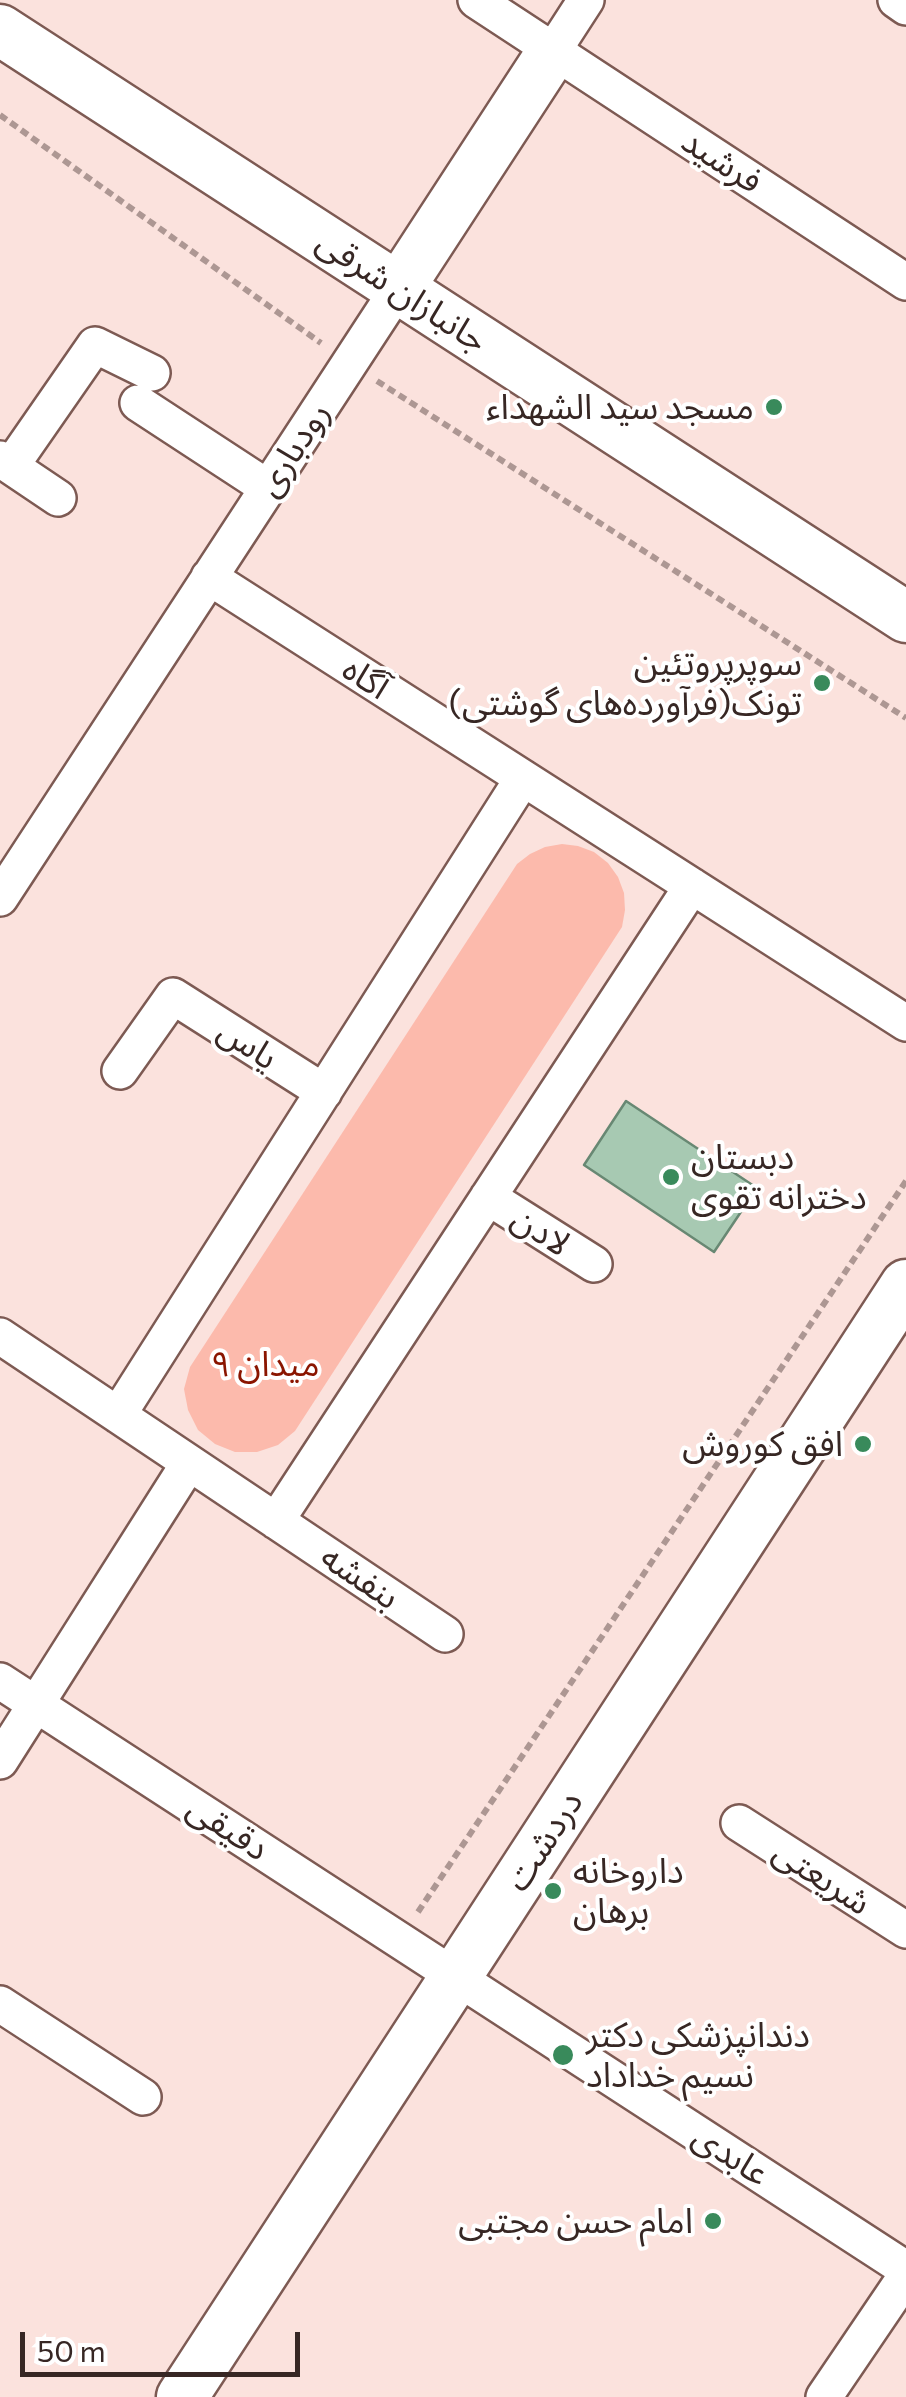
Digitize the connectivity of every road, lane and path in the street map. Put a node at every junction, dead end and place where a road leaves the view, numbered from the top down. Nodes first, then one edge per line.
1 (476, 0) edge
2 (586, 0) edge
3 (896, 0) edge
4 (906, 6) edge
5 (0, 30) edge
6 (553, 51) junction
7 (0, 115) edge
8 (901, 268) edge
9 (398, 289) junction
10 (350, 364) junction
11 (5, 462) edge
12 (268, 488) junction
13 (58, 498) dead end
14 (210, 577) junction
15 (906, 617) edge
16 (906, 718) edge
17 (523, 778) junction
18 (692, 886) junction
19 (0, 898) edge
20 (906, 1023) edge
21 (120, 1071) dead end
22 (324, 1092) junction
23 (906, 1181) edge
24 (488, 1197) junction
25 (594, 1264) dead end
26 (906, 1285) edge
27 (0, 1336) edge
28 (118, 1415) junction
29 (189, 1463) junction
30 (276, 1521) junction
31 (445, 1634) dead end
32 (0, 1681) edge
33 (36, 1704) junction
34 (0, 1760) edge
35 (739, 1823) dead end
36 (906, 1930) edge
37 (400, 1939) junction
38 (456, 1976) junction
39 (0, 2004) edge
40 (143, 2097) dead end
41 (906, 2272) edge
42 (182, 2397) edge
43 (824, 2397) edge

1 - 6 street, فرشید
2 - 6 street, رودباری
3 - 4 street
5 - 9 main road, جانبازان شرقی
6 - 8 street, فرشید
6 - 9 main road, رودباری
7 - 10 path
9 - 10 street, رودباری
9 - 15 main road, جانبازان شرقی
10 - 12 street, رودباری
10 - 16 path
11 - 12 street
11 - 13 street
12 - 14 street, رودباری
14 - 17 street, آگاه
14 - 19 street, رودباری
17 - 18 street
17 - 22 street
18 - 20 street
18 - 24 street
21 - 22 street, یاس
22 - 28 street
23 - 37 path
24 - 25 street, لادن
24 - 30 street
26 - 38 main road, دردشت
27 - 28 street
28 - 29 street
29 - 30 street
29 - 33 street
30 - 31 street, بنفشه
32 - 33 street, دقیقی
33 - 34 street
33 - 37 street, دقیقی
35 - 36 street, شریعتی
37 - 38 street, دقیقی
38 - 41 street, عابدی
38 - 42 main road, دردشت
39 - 40 street
41 - 43 street

